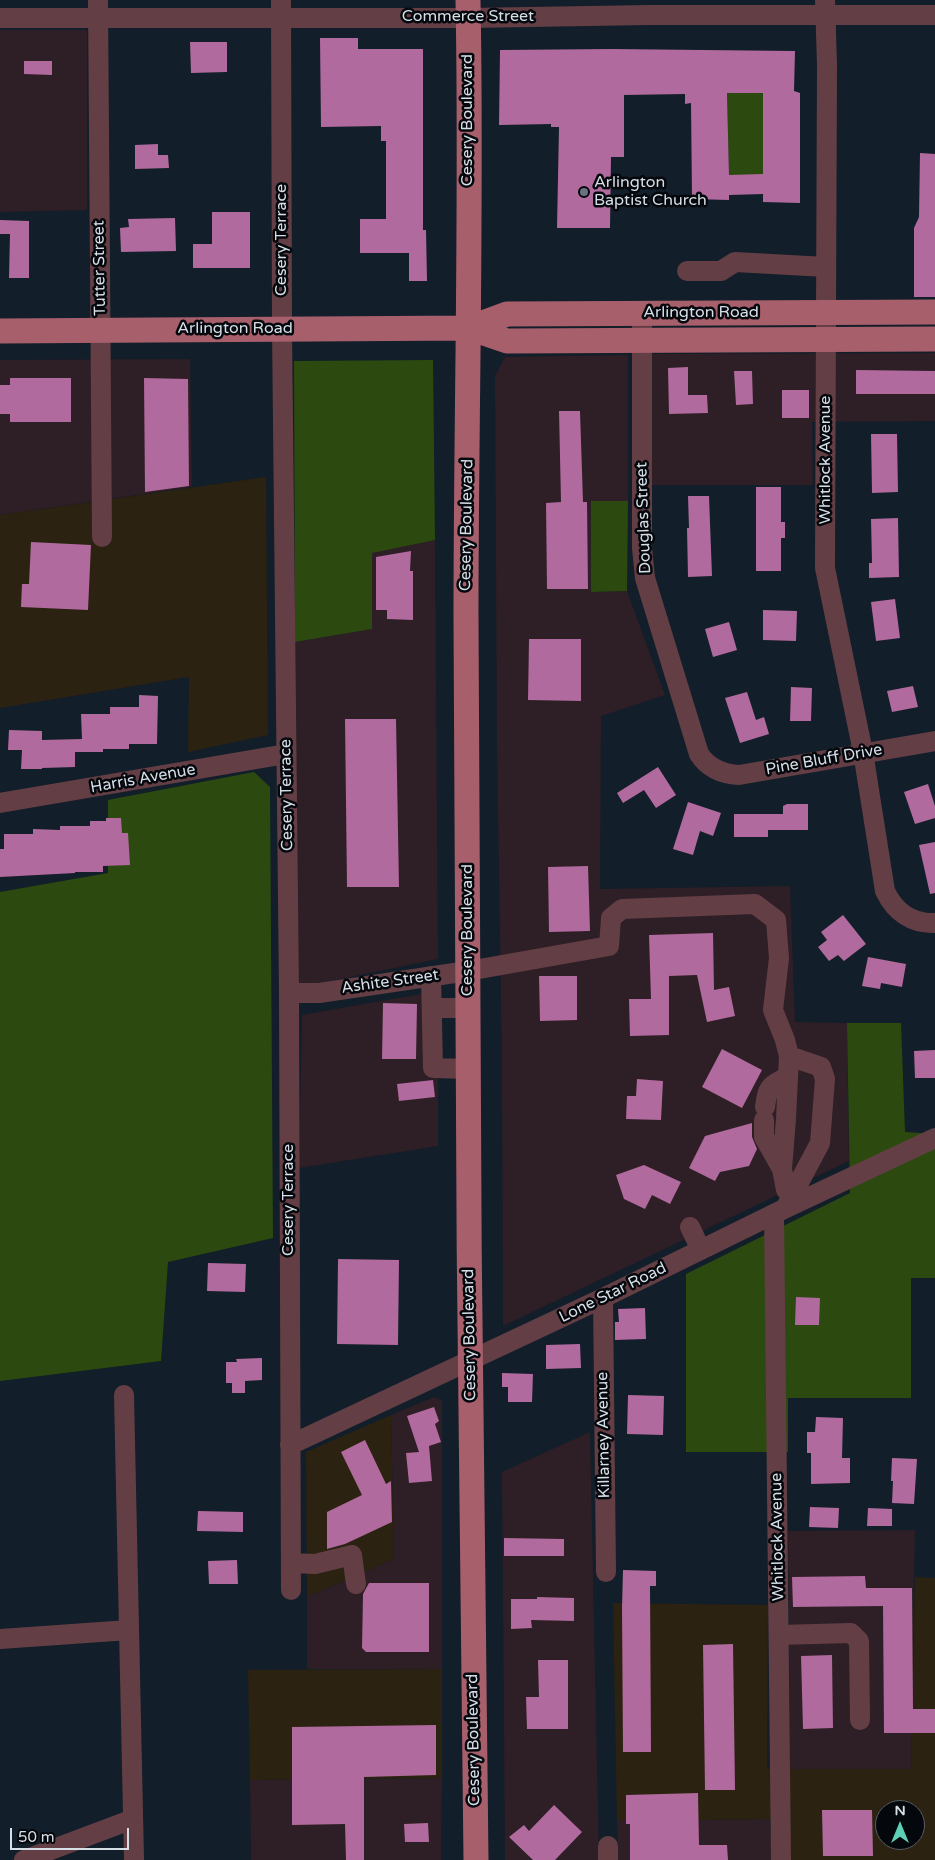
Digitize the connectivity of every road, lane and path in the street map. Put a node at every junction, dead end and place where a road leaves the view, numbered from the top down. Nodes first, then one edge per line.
1 (825, 7) edge
2 (649, 8) edge
3 (98, 9) edge
4 (281, 9) edge
5 (468, 9) edge
6 (935, 15) edge
7 (0, 18) edge
8 (826, 267) junction
9 (687, 271) dead end
10 (826, 312) junction
11 (935, 312) edge
12 (642, 313) junction
13 (282, 328) junction
14 (469, 328) junction
15 (101, 329) junction
16 (0, 331) edge
17 (826, 339) junction
18 (935, 339) edge
19 (642, 341) junction
20 (102, 537) dead end
21 (935, 741) edge
22 (863, 752) junction
23 (286, 754) junction
24 (713, 768) joint
25 (0, 803) edge
26 (935, 923) edge
27 (468, 971) junction
28 (431, 976) junction
29 (289, 993) junction
30 (432, 1008) junction
31 (468, 1008) junction
32 (789, 1056) junction
33 (469, 1069) junction
34 (788, 1077) junction
35 (935, 1138) edge
36 (782, 1169) junction
37 (785, 1202) junction
38 (690, 1227) dead end
39 (701, 1250) junction
40 (603, 1298) junction
41 (470, 1360) junction
42 (124, 1395) dead end
43 (290, 1445) junction
44 (291, 1563) junction
45 (606, 1572) dead end
46 (356, 1584) dead end
47 (291, 1590) dead end
48 (129, 1630) junction
49 (779, 1634) junction
50 (0, 1639) edge
51 (860, 1720) dead end
52 (133, 1819) junction
53 (24, 1860) edge
54 (134, 1860) edge
55 (476, 1860) edge
56 (781, 1860) edge

1 - 2 street, Commerce Street
1 - 6 street, Commerce Street
1 - 8 street, Whitlock Avenue
2 - 5 street, Commerce Street
3 - 4 street, Commerce Street
3 - 7 street, Commerce Street
3 - 15 street, Tutter Street
4 - 5 street, Commerce Street
4 - 13 street, Cesery Terrace
5 - 14 main road, Cesery Boulevard
8 - 9 street
8 - 10 street, Whitlock Avenue
10 - 11 main road, Arlington Road
10 - 12 main road, Arlington Road
10 - 17 street, Whitlock Avenue
12 - 14 main road, Arlington Road
12 - 19 street, Douglas Street
13 - 14 main road, Arlington Road
13 - 15 main road, Arlington Road
13 - 23 street, Cesery Terrace
14 - 19 main road, Arlington Road
14 - 27 main road, Cesery Boulevard
15 - 16 main road, Arlington Road
15 - 20 street, Tutter Street
17 - 18 main road, Arlington Road
17 - 19 main road, Arlington Road
17 - 22 street, Whitlock Avenue
19 - 24 street, Douglas Street
21 - 22 street, Pine Bluff Drive
22 - 24 street, Pine Bluff Drive
22 - 26 street, Whitlock Avenue
23 - 25 street, Harris Avenue
23 - 29 street, Cesery Terrace
27 - 28 street, Ashite Street
27 - 31 main road, Cesery Boulevard
27 - 32 street, Ashite Street
28 - 29 street, Ashite Street
28 - 30 street
29 - 43 street, Cesery Terrace
30 - 31 street
30 - 33 street
31 - 33 main road, Cesery Boulevard
32 - 34 street
32 - 37 street
33 - 41 main road, Cesery Boulevard
34 - 36 street
34 - 36 street
35 - 37 street, Lone Star Road
36 - 37 street, Whitlock Avenue
37 - 39 street, Lone Star Road
37 - 49 street, Whitlock Avenue
38 - 39 street
39 - 40 street, Lone Star Road
40 - 41 street, Lone Star Road
40 - 45 street, Killarney Avenue
41 - 43 street, Lone Star Road
41 - 55 main road, Cesery Boulevard
42 - 48 street
43 - 44 street, Cesery Terrace
44 - 46 street
44 - 47 street, Cesery Terrace
48 - 50 street
48 - 52 street
49 - 51 street
49 - 56 street, Whitlock Avenue
52 - 53 street
52 - 54 street

